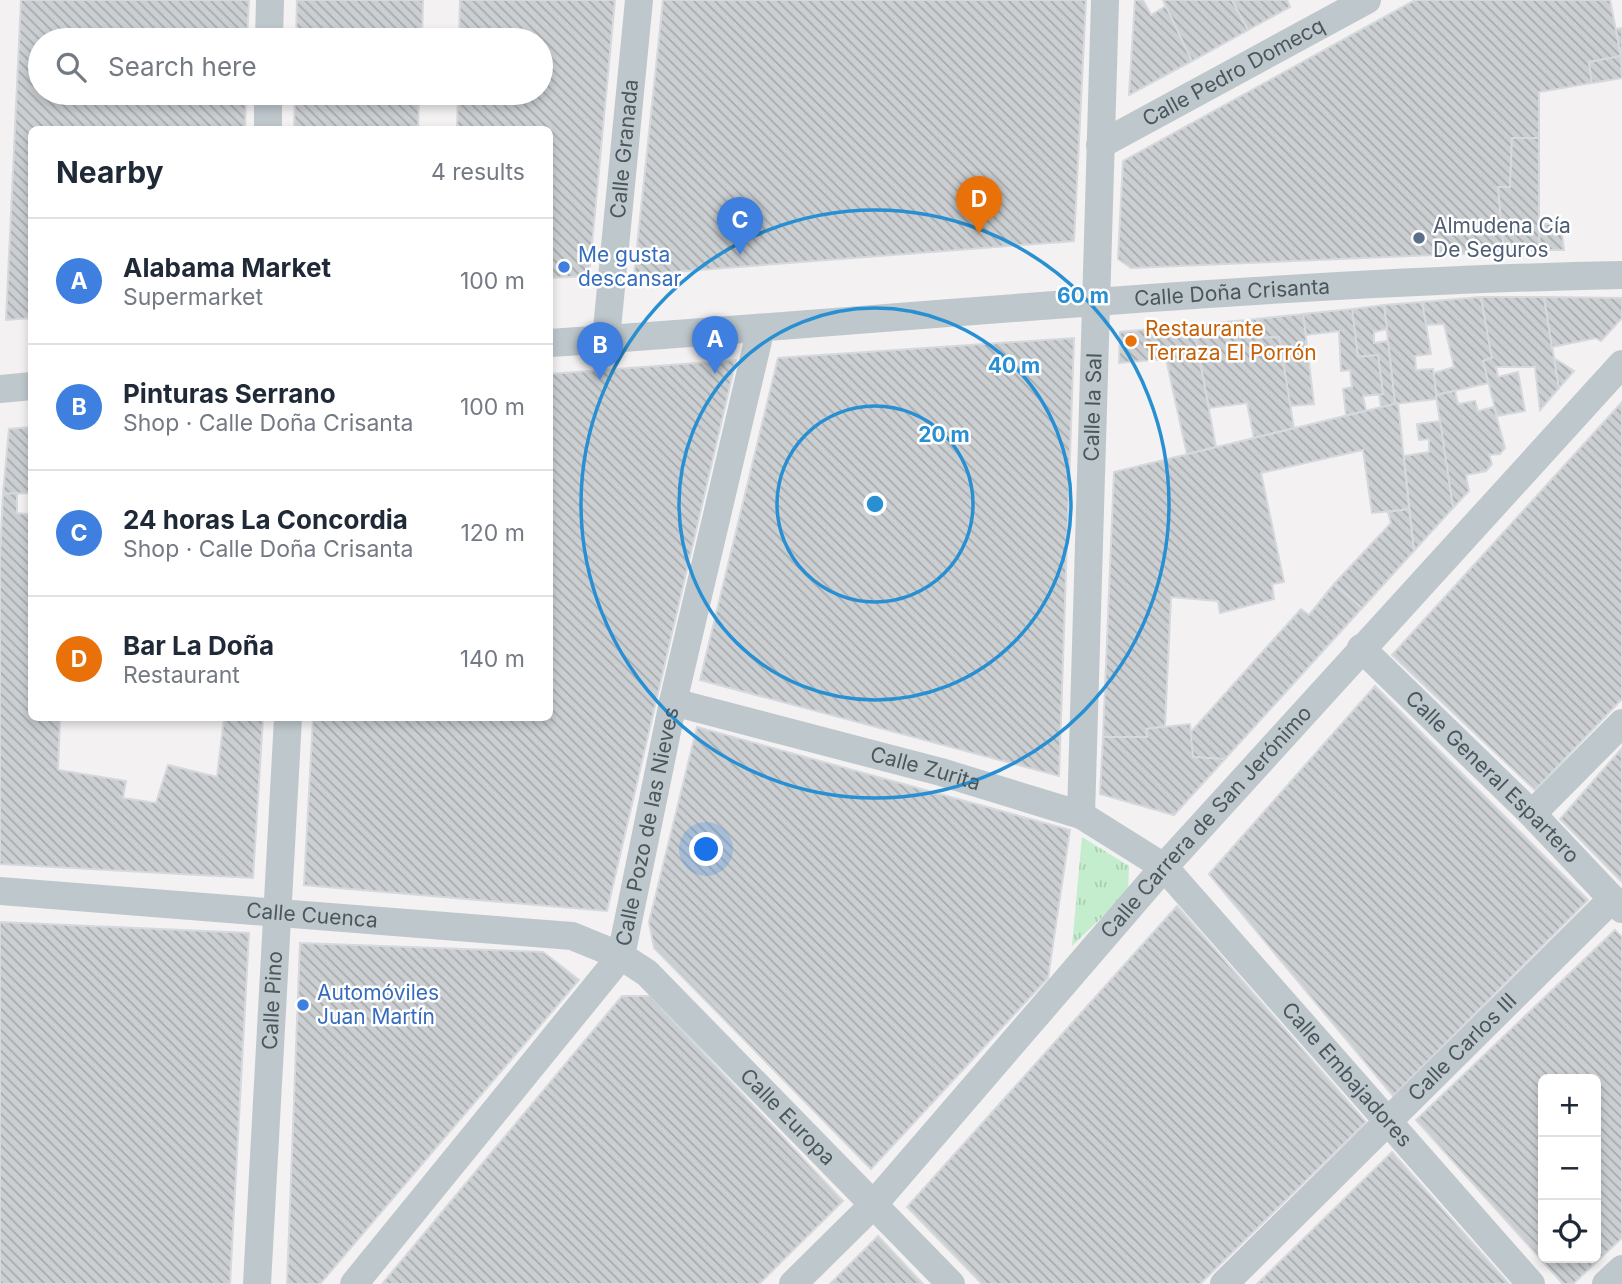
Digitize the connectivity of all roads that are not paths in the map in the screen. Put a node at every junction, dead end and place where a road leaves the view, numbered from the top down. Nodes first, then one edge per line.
1 (270, 0) edge
2 (639, 0) edge
3 (1105, 0) edge
4 (1367, 0) edge
5 (269, 28) edge
6 (268, 105) edge
7 (268, 126) edge
8 (1100, 145) junction
9 (1622, 275) edge
10 (1093, 300) junction
11 (761, 328) junction
12 (606, 339) junction
13 (553, 343) edge
14 (1622, 364) edge
15 (28, 386) edge
16 (0, 389) edge
17 (1361, 648) junction
18 (673, 702) junction
19 (288, 721) edge
20 (1622, 723) edge
21 (1532, 814) junction
22 (1080, 815) junction
23 (1164, 867) junction
24 (0, 891) edge
25 (1617, 904) edge
26 (278, 913) junction
27 (621, 956) junction
28 (1390, 1123) junction
29 (873, 1205) junction
30 (1622, 1269) edge
31 (257, 1284) edge
32 (354, 1284) edge
33 (793, 1284) edge
34 (951, 1284) edge
35 (1224, 1284) edge
36 (1531, 1284) edge
37 (1605, 1284) edge

1 - 5 street
2 - 12 street, Calle Granada
3 - 8 street, Calle la Sal
4 - 8 street, Calle Pedro Domecq
6 - 7 street
8 - 10 street, Calle la Sal
9 - 10 street, Calle Doña Crisanta
10 - 11 street, Calle Doña Crisanta
10 - 22 street, Calle la Sal
11 - 12 street, Calle Doña Crisanta
11 - 18 street, Calle Pozo de las Nieves
12 - 13 street, Calle Doña Crisanta
14 - 17 street, Calle Carrera de San Jerónimo
15 - 16 street
17 - 21 street, Calle General Espartero
17 - 23 street, Calle Carrera de San Jerónimo
18 - 22 street, Calle Zurita
18 - 27 street, Calle Pozo de las Nieves
19 - 26 street, Calle Pino
20 - 21 street
21 - 25 street, Calle General Espartero
22 - 23 street, Calle Zurita
23 - 28 street, Calle Embajadores
23 - 29 street, Calle Carrera de San Jerónimo
24 - 26 street, Calle Cuenca
25 - 28 street, Calle Carlos III
26 - 27 street, Calle Cuenca
26 - 31 street, Calle Pino
27 - 29 street, Calle Europa
27 - 32 street, Calle Pozo de las Nieves
28 - 35 street, Calle Carlos III
28 - 36 street, Calle Embajadores
29 - 33 street, Calle Carrera de San Jerónimo
29 - 34 street, Calle Europa
30 - 37 street

